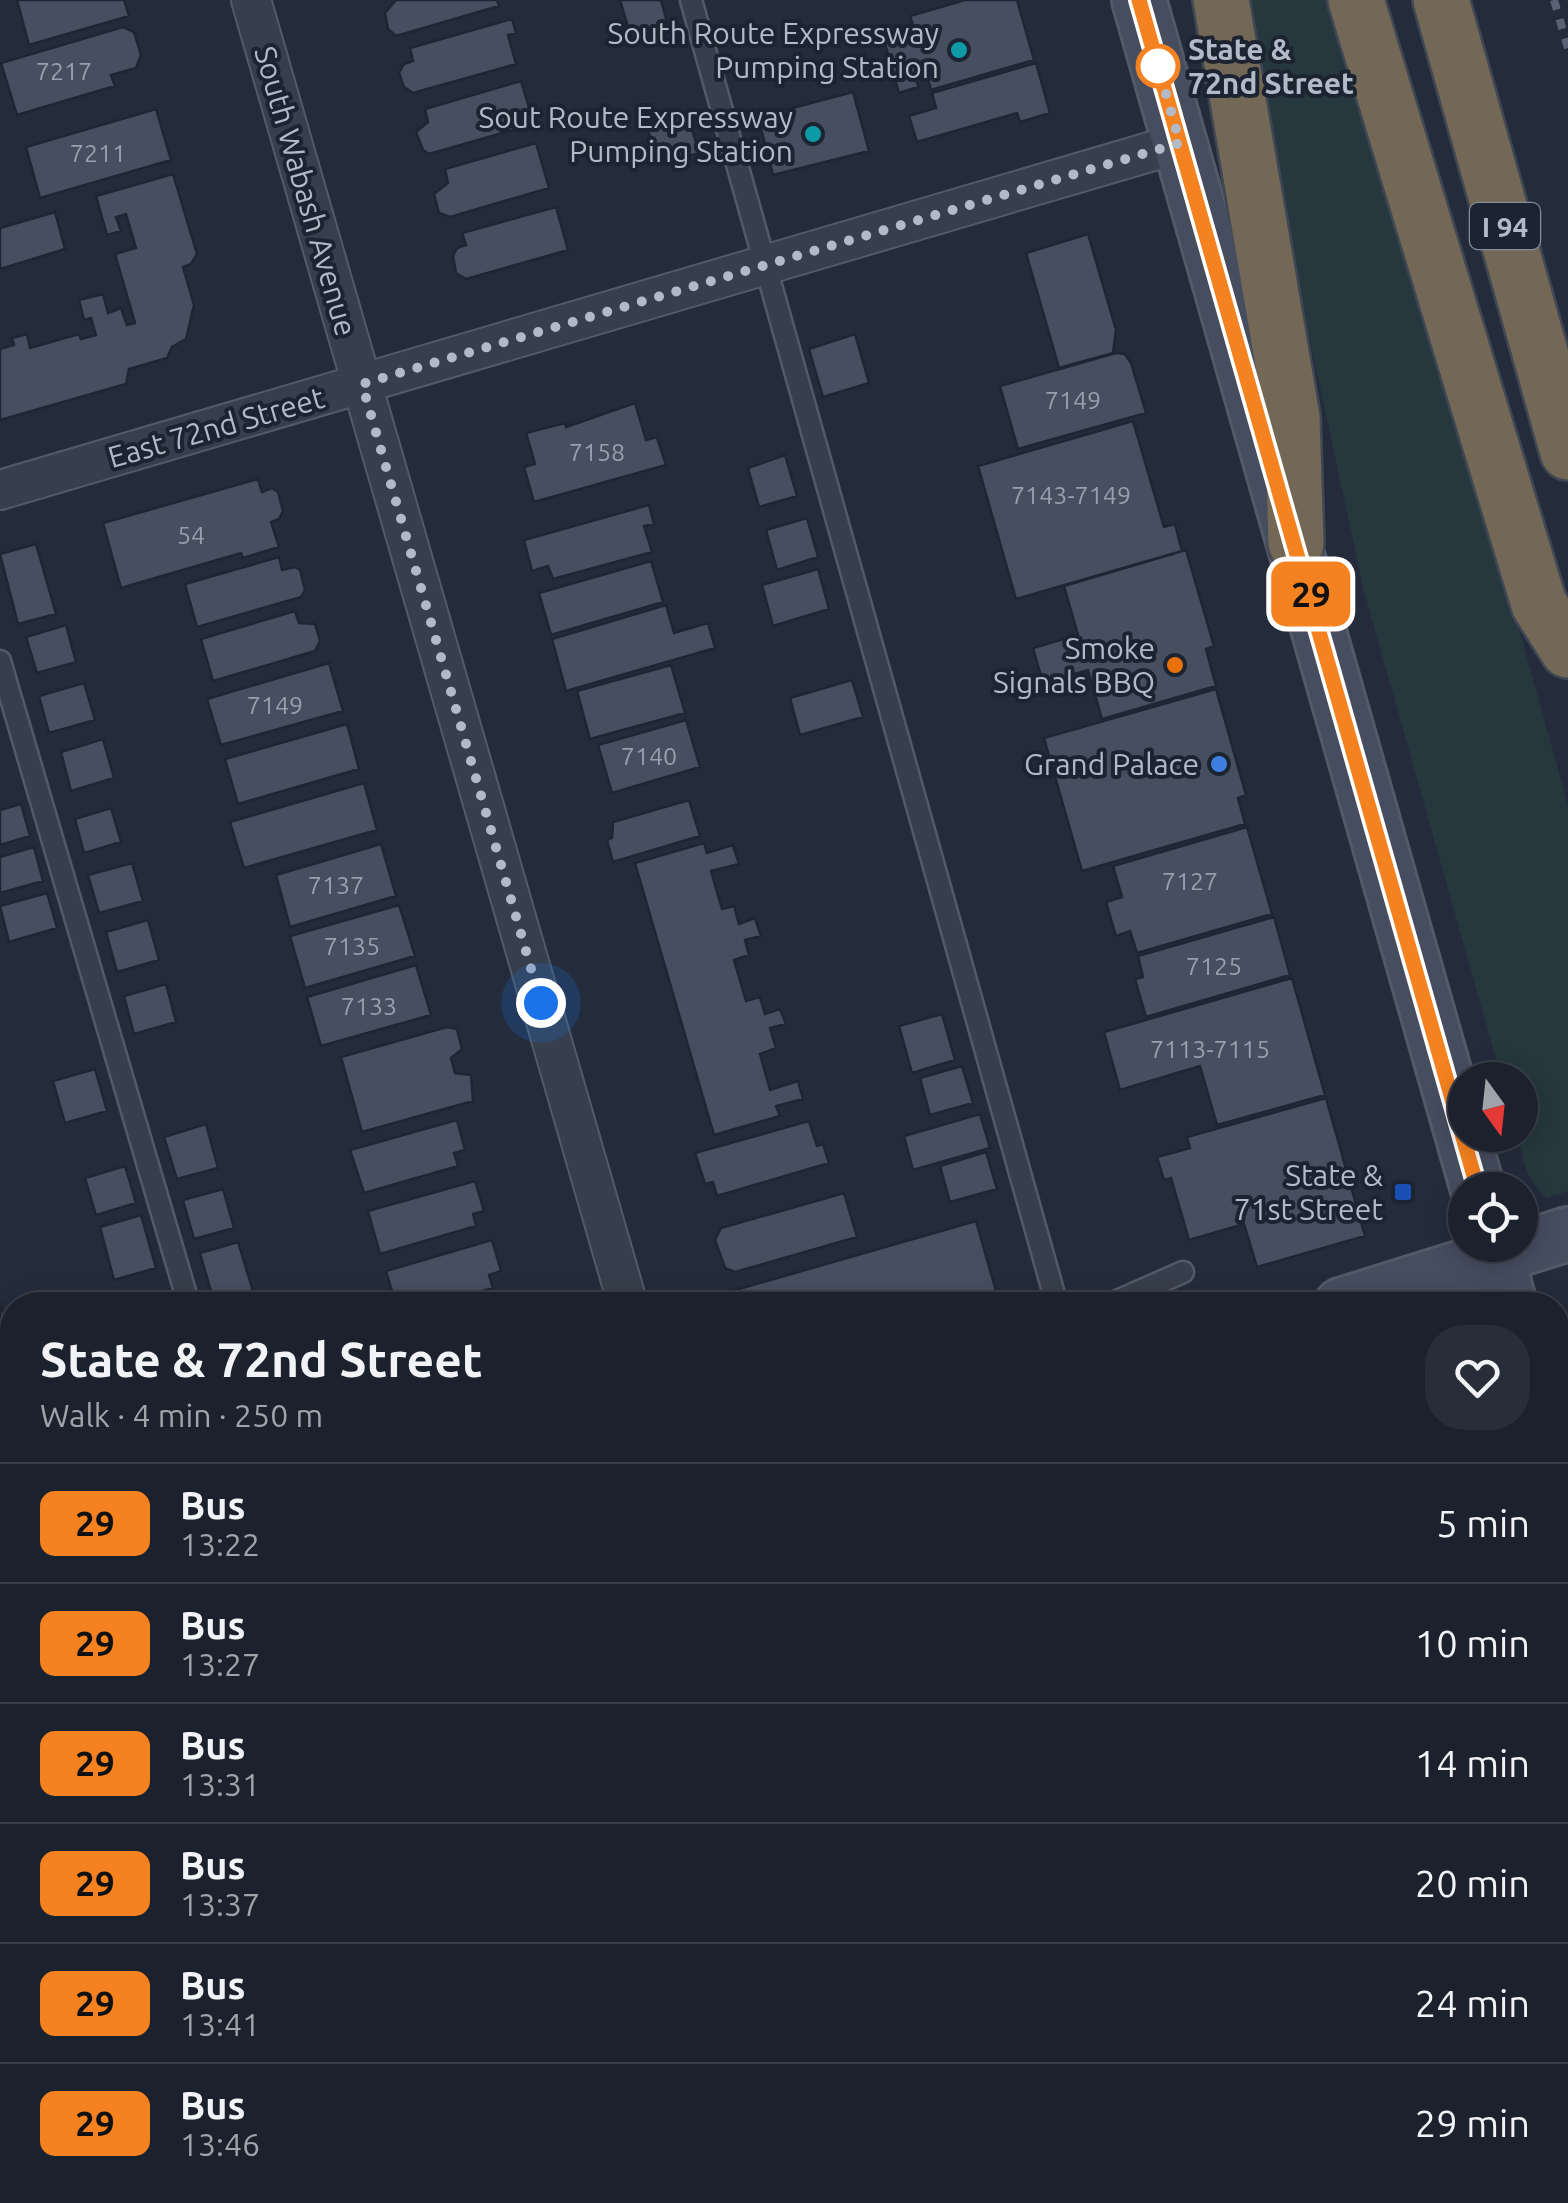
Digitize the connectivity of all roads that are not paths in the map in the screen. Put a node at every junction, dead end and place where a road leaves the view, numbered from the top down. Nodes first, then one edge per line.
1 (251, 0) edge
2 (691, 0) edge
3 (1138, 0) edge
4 (1222, 0) edge
5 (1356, 0) edge
6 (1441, 0) edge
7 (1180, 143) junction
8 (764, 265) junction
9 (362, 384) junction
10 (1568, 452) edge
11 (0, 490) edge
12 (1296, 543) junction
13 (1568, 650) edge
14 (0, 661) edge
15 (1473, 1172) edge
16 (1568, 1234) edge
17 (1538, 1241) edge
18 (1461, 1262) edge
19 (1498, 1262) edge
20 (1183, 1272) dead end
21 (185, 1292) edge
22 (624, 1292) edge
23 (1052, 1292) edge
24 (1138, 1292) edge
25 (1377, 1292) edge
26 (1506, 1292) edge

1 - 9 street, South Wabash Avenue
2 - 8 lane
3 - 7 main road
4 - 12 highway
5 - 13 highway
6 - 10 highway, I 94
7 - 8 street, East 72nd Street
7 - 12 main road
8 - 9 street, East 72nd Street
8 - 23 lane
9 - 11 street, East 72nd Street
9 - 22 street, South Wabash Avenue
12 - 15 main road
14 - 21 lane
16 - 17 main road
18 - 25 main road
19 - 26 main road
20 - 24 lane

